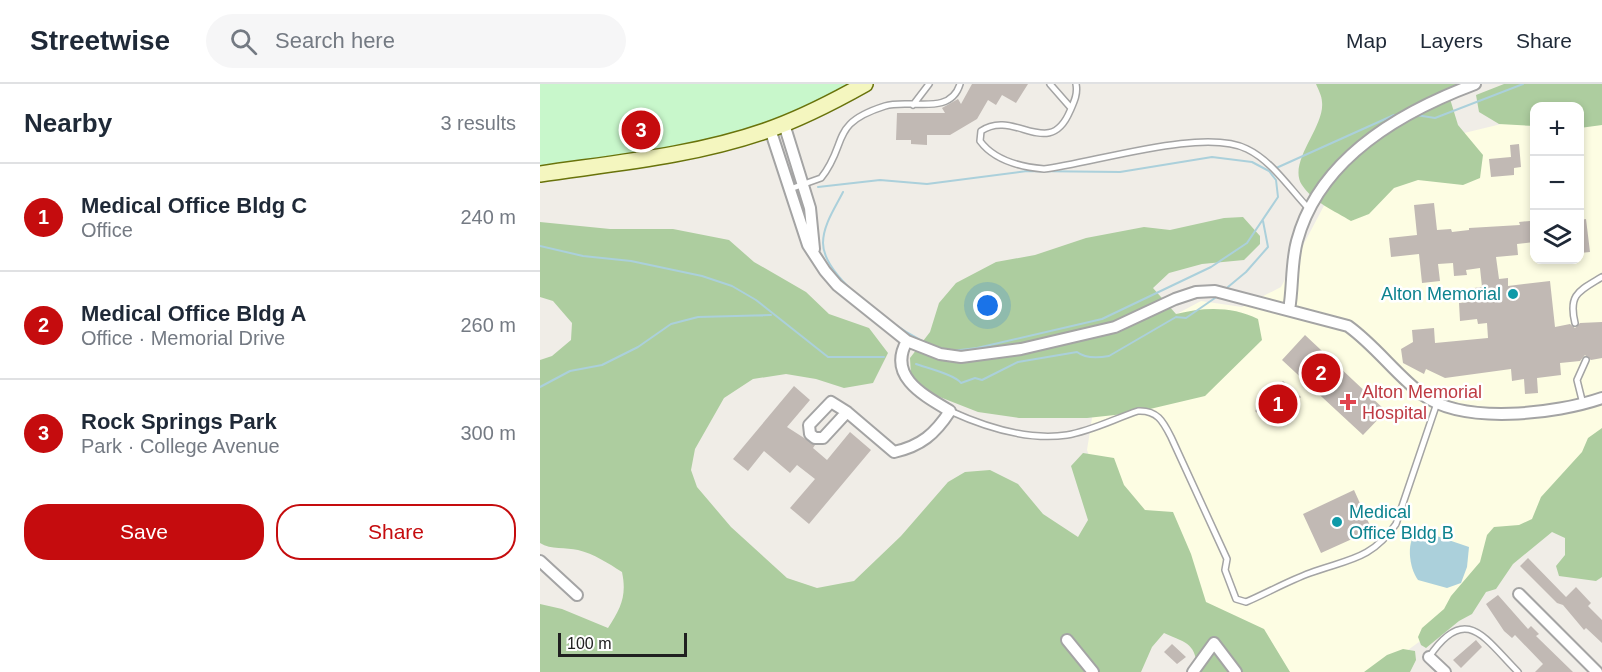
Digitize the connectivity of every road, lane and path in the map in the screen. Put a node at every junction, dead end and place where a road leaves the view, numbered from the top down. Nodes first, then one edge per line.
1 (865, 84) edge
2 (929, 84) edge
3 (960, 84) edge
4 (1050, 84) edge
5 (1076, 84) edge
6 (1475, 84) edge
7 (913, 105) junction
8 (1071, 108) junction
9 (777, 126) junction
10 (540, 174) edge
11 (804, 185) junction
12 (790, 189) junction
13 (1309, 209) junction
14 (814, 252) junction
15 (1602, 277) edge
16 (1290, 310) junction
17 (1575, 323) dead end
18 (907, 341) junction
19 (1586, 360) dead end
20 (1602, 398) edge
21 (1437, 404) junction
22 (1583, 404) junction
23 (950, 411) junction
24 (847, 412) dead end
25 (540, 561) edge
26 (1519, 594) dead end
27 (577, 595) dead end
28 (1067, 640) dead end
29 (1429, 657) joint
30 (1195, 670) edge
31 (1093, 672) edge
32 (1236, 672) edge
33 (1445, 672) edge
34 (1518, 672) edge
35 (1597, 672) edge

1 - 9 main road
2 - 7 lane
3 - 7 lane
4 - 8 lane
5 - 8 lane
6 - 13 street
7 - 11 lane
8 - 13 lane
9 - 10 main road
9 - 11 street
9 - 12 street
11 - 12 lane
11 - 14 street
12 - 14 street
13 - 16 street
14 - 18 street
15 - 17 lane
16 - 18 street
16 - 21 street
18 - 23 street
19 - 22 lane
20 - 22 street
21 - 22 street
21 - 23 lane
23 - 24 street
25 - 27 street
26 - 35 street
28 - 31 street
29 - 33 street
29 - 34 lane
30 - 32 street

